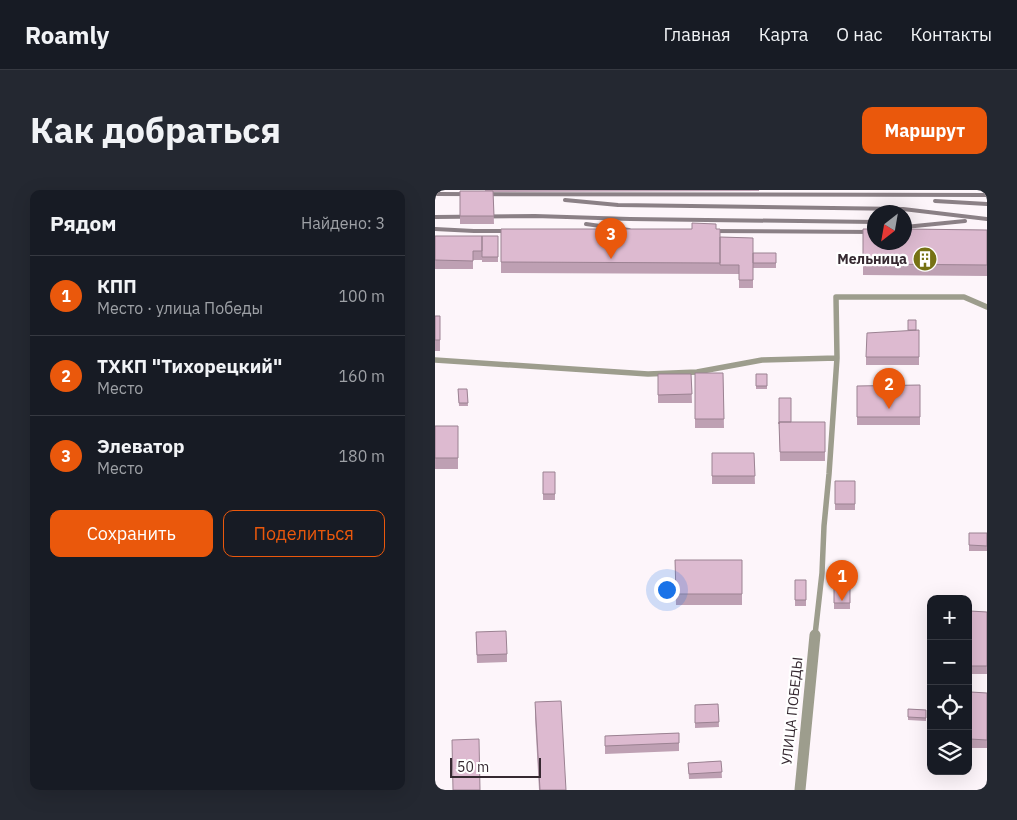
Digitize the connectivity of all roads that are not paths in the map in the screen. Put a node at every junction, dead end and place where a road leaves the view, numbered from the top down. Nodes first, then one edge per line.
1 (987, 308) edge
2 (837, 358) junction
3 (435, 360) edge
4 (815, 636) joint
5 (800, 790) edge

1 - 2 lane
2 - 3 lane
2 - 4 lane
4 - 5 street, УЛИЦА ПОБЕДЫ

